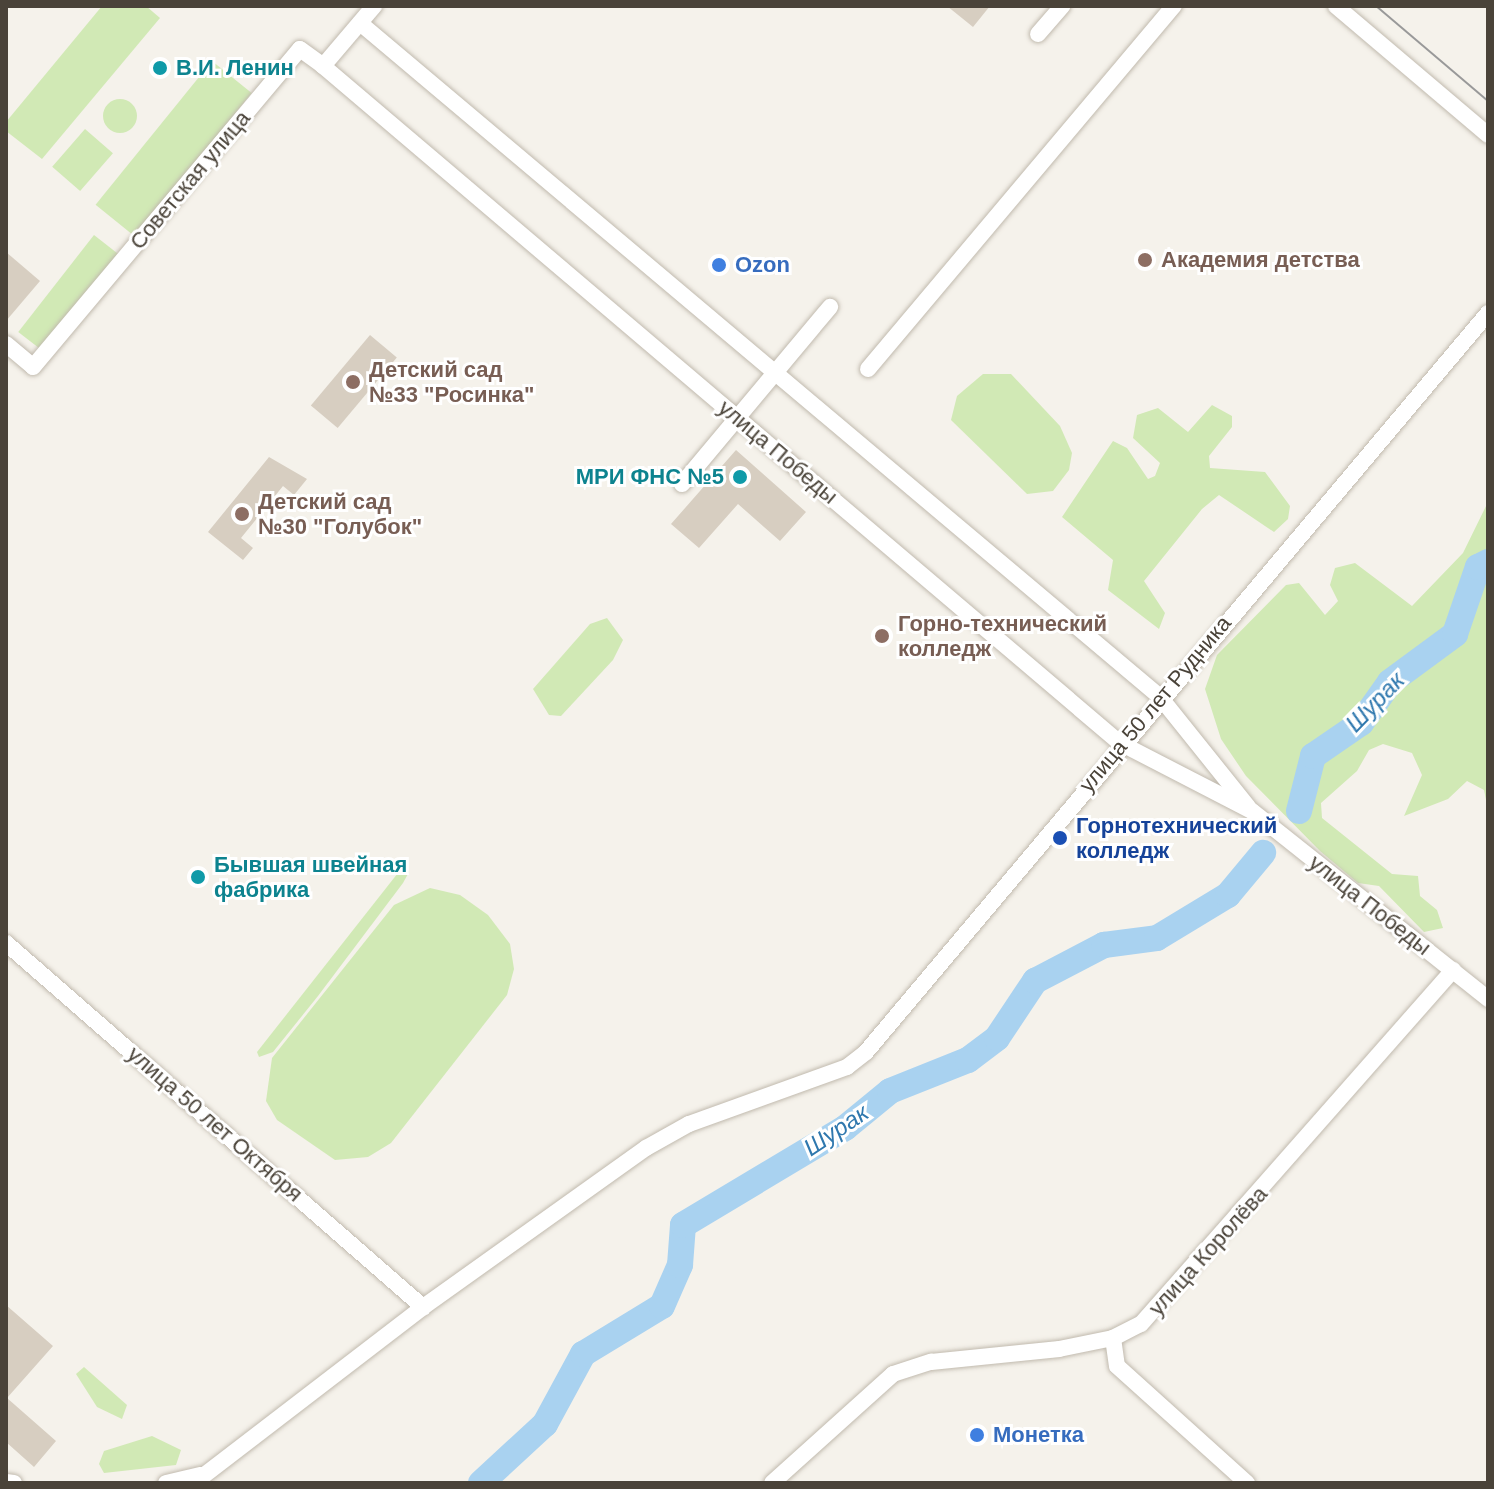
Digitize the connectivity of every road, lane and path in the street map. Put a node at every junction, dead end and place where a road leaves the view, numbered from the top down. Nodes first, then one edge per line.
1 (374, 6) edge
2 (1062, 6) edge
3 (1174, 6) edge
4 (1336, 6) edge
5 (360, 23) junction
6 (1038, 34) dead end
7 (323, 66) junction
8 (1488, 135) edge
9 (830, 307) dead end
10 (1488, 313) edge
11 (6, 344) edge
12 (868, 369) dead end
13 (775, 373) junction
14 (738, 418) junction
15 (682, 484) dead end
16 (1160, 697) junction
17 (1120, 743) junction
18 (1252, 811) junction
19 (6, 943) edge
20 (1453, 970) junction
21 (1488, 999) edge
22 (423, 1307) junction
23 (1113, 1338) junction
24 (200, 1478) edge
25 (6, 1482) edge
26 (14, 1483) edge
27 (166, 1483) edge
28 (772, 1483) edge
29 (1247, 1483) edge

1 - 5 street
2 - 6 street
3 - 12 street
4 - 8 street
5 - 7 street
5 - 13 street, улица Победы
7 - 11 street, Советская улица
7 - 14 street, улица Победы
9 - 13 street
10 - 16 street, улица 50 лет Рудника
13 - 14 street
13 - 16 street, улица Победы
14 - 15 street
14 - 17 street, улица Победы
16 - 17 street, улица 50 лет Рудника
16 - 18 street, улица Победы
17 - 18 street, улица Победы
17 - 22 street, улица 50 лет Рудника
18 - 20 street, улица Победы
19 - 22 street, улица 50 лет Октября
20 - 21 street, улица Победы
20 - 23 street, улица Королёва
22 - 24 street, улица 50 лет Рудника
23 - 28 street, улица Королёва
23 - 29 street
24 - 27 street
25 - 26 street

